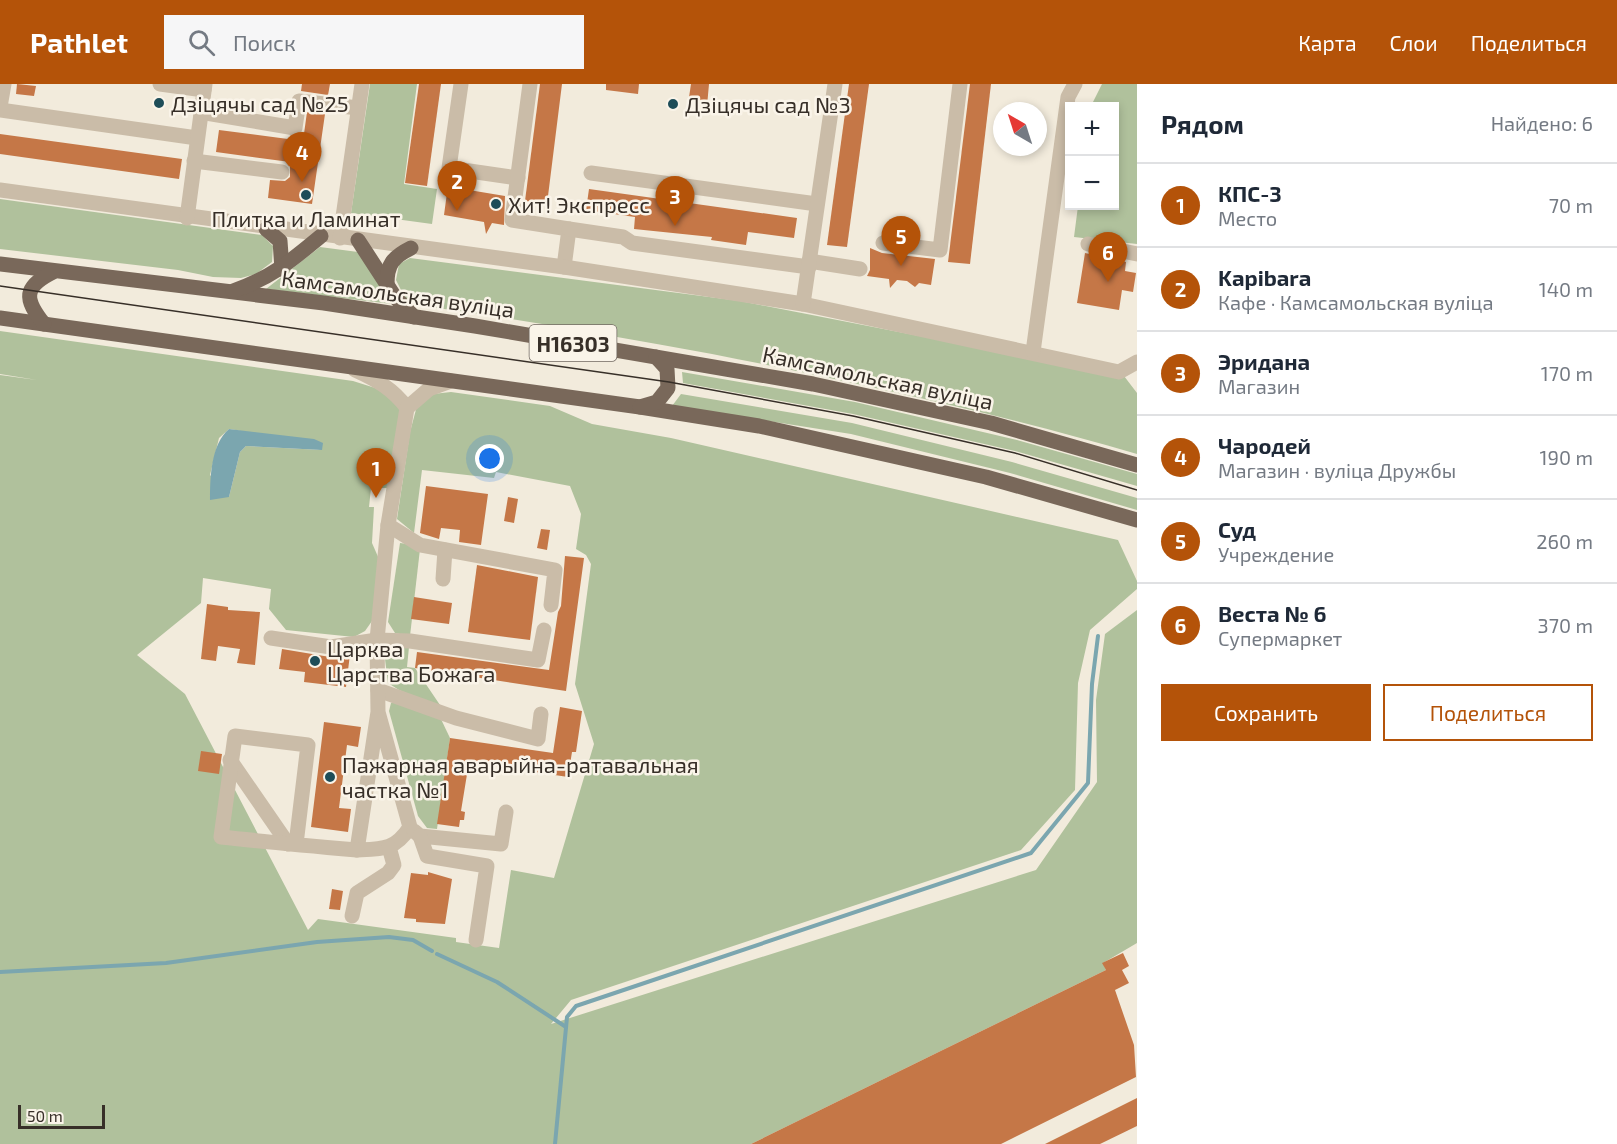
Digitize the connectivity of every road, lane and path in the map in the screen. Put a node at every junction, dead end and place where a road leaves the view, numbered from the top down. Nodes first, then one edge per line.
1 (4, 84) edge
2 (160, 84) edge
3 (362, 84) edge
4 (460, 84) edge
5 (530, 84) edge
6 (835, 84) edge
7 (960, 84) edge
8 (1075, 84) edge
9 (204, 87) edge
10 (0, 108) edge
11 (358, 108) junction
12 (200, 112) junction
13 (197, 138) junction
14 (194, 161) junction
15 (282, 172) dead end
16 (591, 173) dead end
17 (518, 178) junction
18 (0, 190) edge
19 (818, 204) junction
20 (187, 218) junction
21 (266, 229) junction
22 (569, 229) junction
23 (321, 236) junction
24 (340, 238) junction
25 (358, 240) junction
26 (883, 243) dead end
27 (1088, 244) dead end
28 (411, 248) junction
29 (1137, 254) edge
30 (0, 264) edge
31 (809, 264) junction
32 (564, 267) junction
33 (282, 269) junction
34 (860, 269) dead end
35 (53, 272) junction
36 (387, 284) junction
37 (229, 292) junction
38 (803, 304) junction
39 (414, 317) junction
40 (0, 318) edge
41 (44, 324) junction
42 (1033, 352) junction
43 (656, 357) junction
44 (1137, 362) edge
45 (353, 369) junction
46 (451, 381) junction
47 (640, 407) junction
48 (407, 408) junction
49 (1137, 465) edge
50 (1137, 519) edge
51 (388, 525) junction
52 (445, 550) junction
53 (443, 579) dead end
54 (551, 605) dead end
55 (544, 630) dead end
56 (271, 639) dead end
57 (377, 640) junction
58 (378, 690) junction
59 (378, 712) junction
60 (542, 714) dead end
61 (230, 760) junction
62 (506, 812) dead end
63 (415, 832) junction
64 (292, 844) junction
65 (390, 846) junction
66 (357, 850) junction
67 (352, 916) dead end
68 (476, 940) dead end

1 - 10 street
2 - 9 street
3 - 11 street
4 - 17 street
5 - 17 street
6 - 19 street
7 - 26 street
8 - 42 street
9 - 12 street
10 - 13 street
11 - 12 street
11 - 24 street
12 - 13 street
13 - 14 street
14 - 15 street
14 - 20 street
16 - 19 street
17 - 22 street
18 - 20 street, Камсамольская вуліца
19 - 31 street
20 - 21 street, Камсамольская вуліца
21 - 23 street, Камсамольская вуліца
21 - 33 main road
22 - 31 street
22 - 32 street
23 - 24 street, Камсамольская вуліца
23 - 33 main road
24 - 25 street, Камсамольская вуліца
25 - 28 street, Камсамольская вуліца
25 - 36 main road
27 - 29 street
28 - 32 street, Камсамольская вуліца
28 - 36 main road
30 - 35 main road, Камсамольская вуліца / Н16303
31 - 34 street
31 - 38 street
32 - 38 street, Камсамольская вуліца
33 - 37 main road
35 - 37 main road, Камсамольская вуліца / Н16303
35 - 41 main road
36 - 39 main road
37 - 39 main road, Камсамольская вуліца / Н16303
38 - 42 street, Камсамольская вуліца
39 - 43 main road, Камсамольская вуліца / Н16303
40 - 41 main road, Н16303
41 - 45 main road, Н16303
42 - 44 street, Камсамольская вуліца
43 - 47 main road
43 - 49 main road, Камсамольская вуліца / Н16303
45 - 46 main road, Н16303
45 - 48 street
46 - 47 main road, Н16303
46 - 48 street
47 - 50 main road, Н16303
48 - 51 street
51 - 52 street
51 - 57 street
52 - 53 street
52 - 54 street
55 - 57 street
56 - 57 street
57 - 58 street
58 - 59 street
58 - 60 street
59 - 63 street
59 - 66 street
61 - 64 street
61 - 64 street
61 - 64 street
62 - 63 street
63 - 65 street
63 - 68 street
64 - 66 street
65 - 66 street
65 - 67 street

